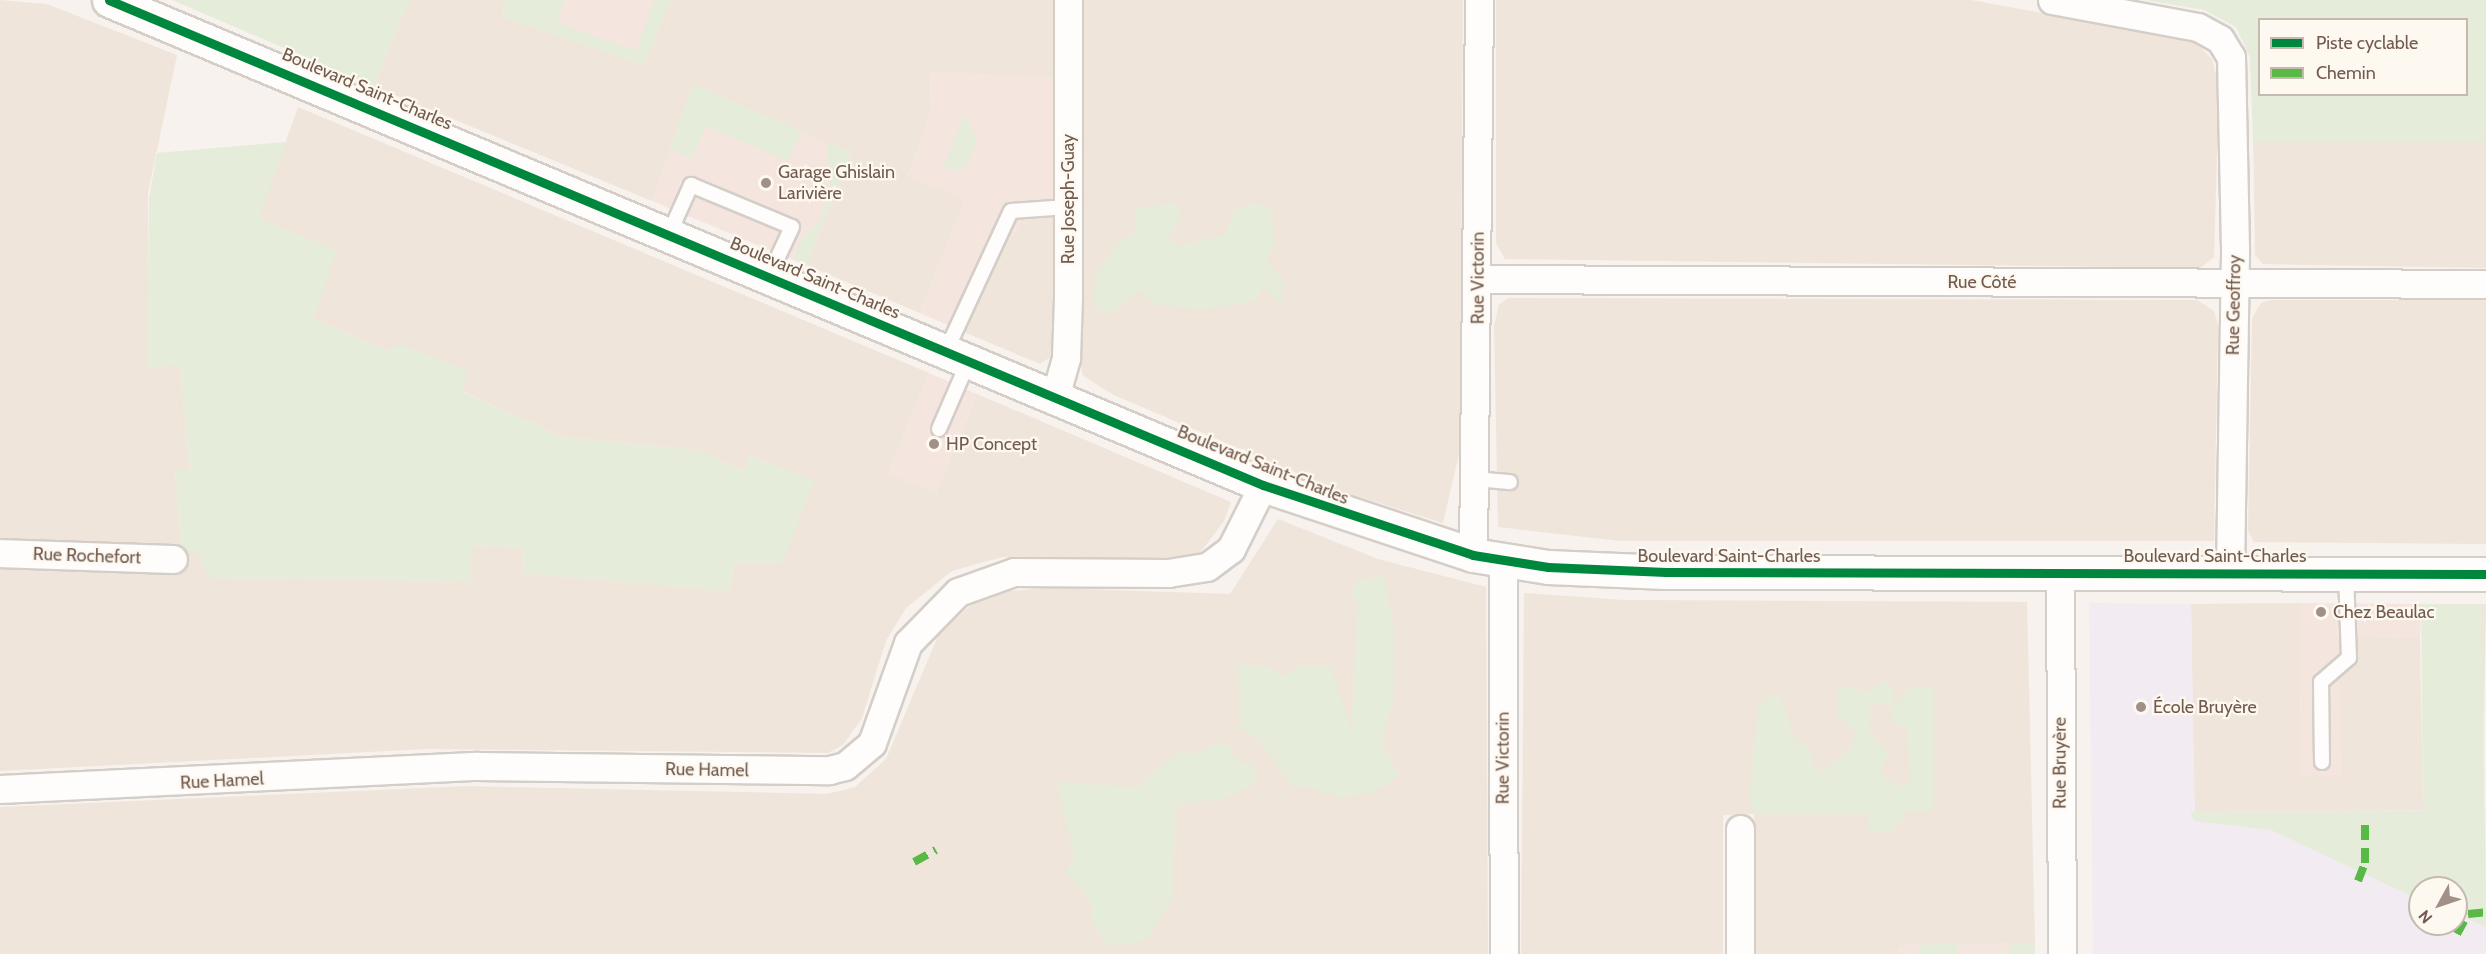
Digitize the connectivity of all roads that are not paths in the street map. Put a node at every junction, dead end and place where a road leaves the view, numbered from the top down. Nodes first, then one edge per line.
1 (110, 0) edge
2 (1068, 0) edge
3 (1479, 0) edge
4 (2052, 0) edge
5 (1068, 207) junction
6 (669, 234) junction
7 (769, 276) junction
8 (1479, 279) junction
9 (2235, 283) junction
10 (2486, 284) edge
11 (957, 356) junction
12 (1055, 397) junction
13 (939, 429) dead end
14 (1475, 479) junction
15 (1510, 482) dead end
16 (1263, 485) junction
17 (0, 553) edge
18 (1488, 558) junction
19 (173, 559) dead end
20 (2060, 572) junction
21 (2230, 573) junction
22 (2346, 574) junction
23 (2486, 574) edge
24 (2322, 762) dead end
25 (0, 789) edge
26 (1740, 829) dead end
27 (1504, 954) edge
28 (1740, 954) edge
29 (2061, 954) edge

1 - 6 street, Boulevard Saint-Charles
2 - 5 street, Rue Joseph-Guay
3 - 8 street, Rue Victorin
4 - 9 street, Rue Geoffroy
5 - 11 lane
5 - 12 street, Rue Joseph-Guay
6 - 7 street, Boulevard Saint-Charles
6 - 7 lane
7 - 11 street, Boulevard Saint-Charles
8 - 9 street, Rue Côté
8 - 14 street, Rue Victorin
9 - 10 street, Rue Côté
9 - 21 street, Rue Geoffroy
11 - 12 street, Boulevard Saint-Charles
11 - 13 lane
12 - 16 street, Boulevard Saint-Charles
14 - 15 lane
14 - 18 street, Rue Victorin
16 - 18 street, Boulevard Saint-Charles
16 - 25 street, Rue Hamel
17 - 19 street, Rue Rochefort
18 - 20 street, Boulevard Saint-Charles
18 - 27 street, Rue Victorin
20 - 21 street, Boulevard Saint-Charles
20 - 29 street, Rue Bruyère
21 - 22 street, Boulevard Saint-Charles
22 - 23 street, Boulevard Saint-Charles
22 - 24 lane
26 - 28 street

